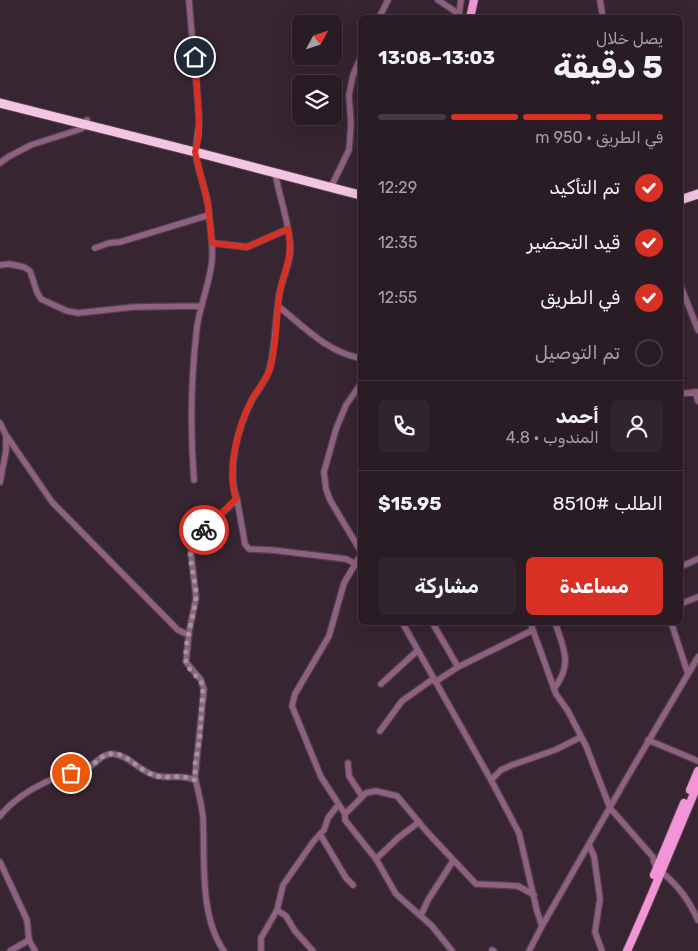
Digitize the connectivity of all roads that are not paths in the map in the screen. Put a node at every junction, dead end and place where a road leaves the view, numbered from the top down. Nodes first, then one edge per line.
1 (189, 0) edge
2 (388, 0) edge
3 (438, 0) edge
4 (461, 0) edge
5 (474, 0) edge
6 (600, 0) edge
7 (459, 14) junction
8 (380, 15) edge
9 (463, 15) edge
10 (470, 15) edge
11 (602, 15) edge
12 (358, 64) edge
13 (1, 101) edge
14 (87, 122) junction
15 (196, 149) junction
16 (0, 164) edge
17 (275, 172) junction
18 (331, 185) junction
19 (358, 189) edge
20 (358, 194) edge
21 (698, 194) edge
22 (683, 199) edge
23 (209, 215) junction
24 (288, 229) junction
25 (212, 243) junction
26 (95, 248) dead end
27 (0, 265) edge
28 (683, 292) edge
29 (201, 306) junction
30 (278, 306) junction
31 (698, 330) edge
32 (358, 358) edge
33 (358, 388) edge
34 (696, 392) edge
35 (683, 394) edge
36 (698, 401) edge
37 (0, 423) edge
38 (6, 435) junction
39 (194, 480) dead end
40 (0, 482) edge
41 (236, 499) junction
42 (358, 547) edge
43 (698, 559) edge
44 (358, 560) edge
45 (356, 564) junction
46 (683, 566) edge
47 (698, 597) edge
48 (683, 603) edge
49 (403, 625) edge
50 (434, 625) edge
51 (531, 625) edge
52 (556, 625) edge
53 (672, 625) edge
54 (533, 630) junction
55 (189, 635) junction
56 (416, 651) junction
57 (698, 656) edge
58 (458, 667) junction
59 (688, 674) junction
60 (434, 680) junction
61 (381, 684) dead end
62 (554, 689) junction
63 (380, 731) dead end
64 (581, 737) junction
65 (648, 740) junction
66 (698, 761) edge
67 (348, 763) dead end
68 (698, 771) edge
69 (195, 780) junction
70 (491, 780) junction
71 (698, 784) edge
72 (362, 796) junction
73 (338, 805) junction
74 (610, 808) junction
75 (345, 814) junction
76 (0, 816) edge
77 (419, 822) junction
78 (320, 834) junction
79 (589, 845) junction
80 (376, 859) junction
81 (453, 860) junction
82 (0, 862) edge
83 (659, 869) junction
84 (353, 885) dead end
85 (534, 895) junction
86 (277, 910) junction
87 (421, 915) junction
88 (698, 920) edge
89 (542, 926) junction
90 (28, 940) junction
91 (10, 951) edge
92 (35, 951) edge
93 (224, 951) edge
94 (261, 951) edge
95 (313, 951) edge
96 (452, 951) edge
97 (529, 951) edge
98 (602, 951) edge
99 (627, 951) edge

1 - 15 street
2 - 8 street
3 - 7 street
4 - 7 street
5 - 10 main road
6 - 11 street
7 - 9 street
12 - 18 street
13 - 14 highway
14 - 15 highway
14 - 16 street
15 - 17 highway
15 - 18 highway
15 - 23 street
17 - 18 highway
17 - 24 street
18 - 19 highway
18 - 20 highway
21 - 22 highway
23 - 25 street
23 - 26 street
24 - 25 street
24 - 30 street
25 - 29 street
27 - 29 street
28 - 31 street
29 - 39 street
30 - 32 street
30 - 41 street
33 - 42 street
34 - 35 street
34 - 36 street
37 - 38 street
38 - 40 street
38 - 55 street
41 - 45 street
41 - 55 street
43 - 46 street
44 - 45 street
45 - 73 street
47 - 48 street
49 - 56 street
50 - 58 street
51 - 54 street
52 - 62 street
53 - 59 street
54 - 58 street
54 - 62 street
55 - 69 street
56 - 60 street
56 - 61 street
57 - 59 street
58 - 60 street
59 - 65 street
60 - 63 street
60 - 70 street
62 - 64 street
64 - 70 street
64 - 74 street
65 - 66 street
65 - 74 street
67 - 72 street
68 - 83 main road
69 - 76 street
69 - 93 street
70 - 85 street
71 - 83 main road
72 - 75 street
72 - 77 street
73 - 75 street
73 - 78 street
74 - 79 street
74 - 83 street
75 - 80 street
77 - 80 street
77 - 81 street
78 - 84 street
78 - 86 street
79 - 89 street
79 - 98 street
80 - 87 street
81 - 85 street
81 - 87 street
82 - 90 street
83 - 88 street
83 - 99 main road
85 - 89 street
86 - 94 street
86 - 95 street
87 - 96 street
89 - 97 street
90 - 91 street
90 - 92 street

